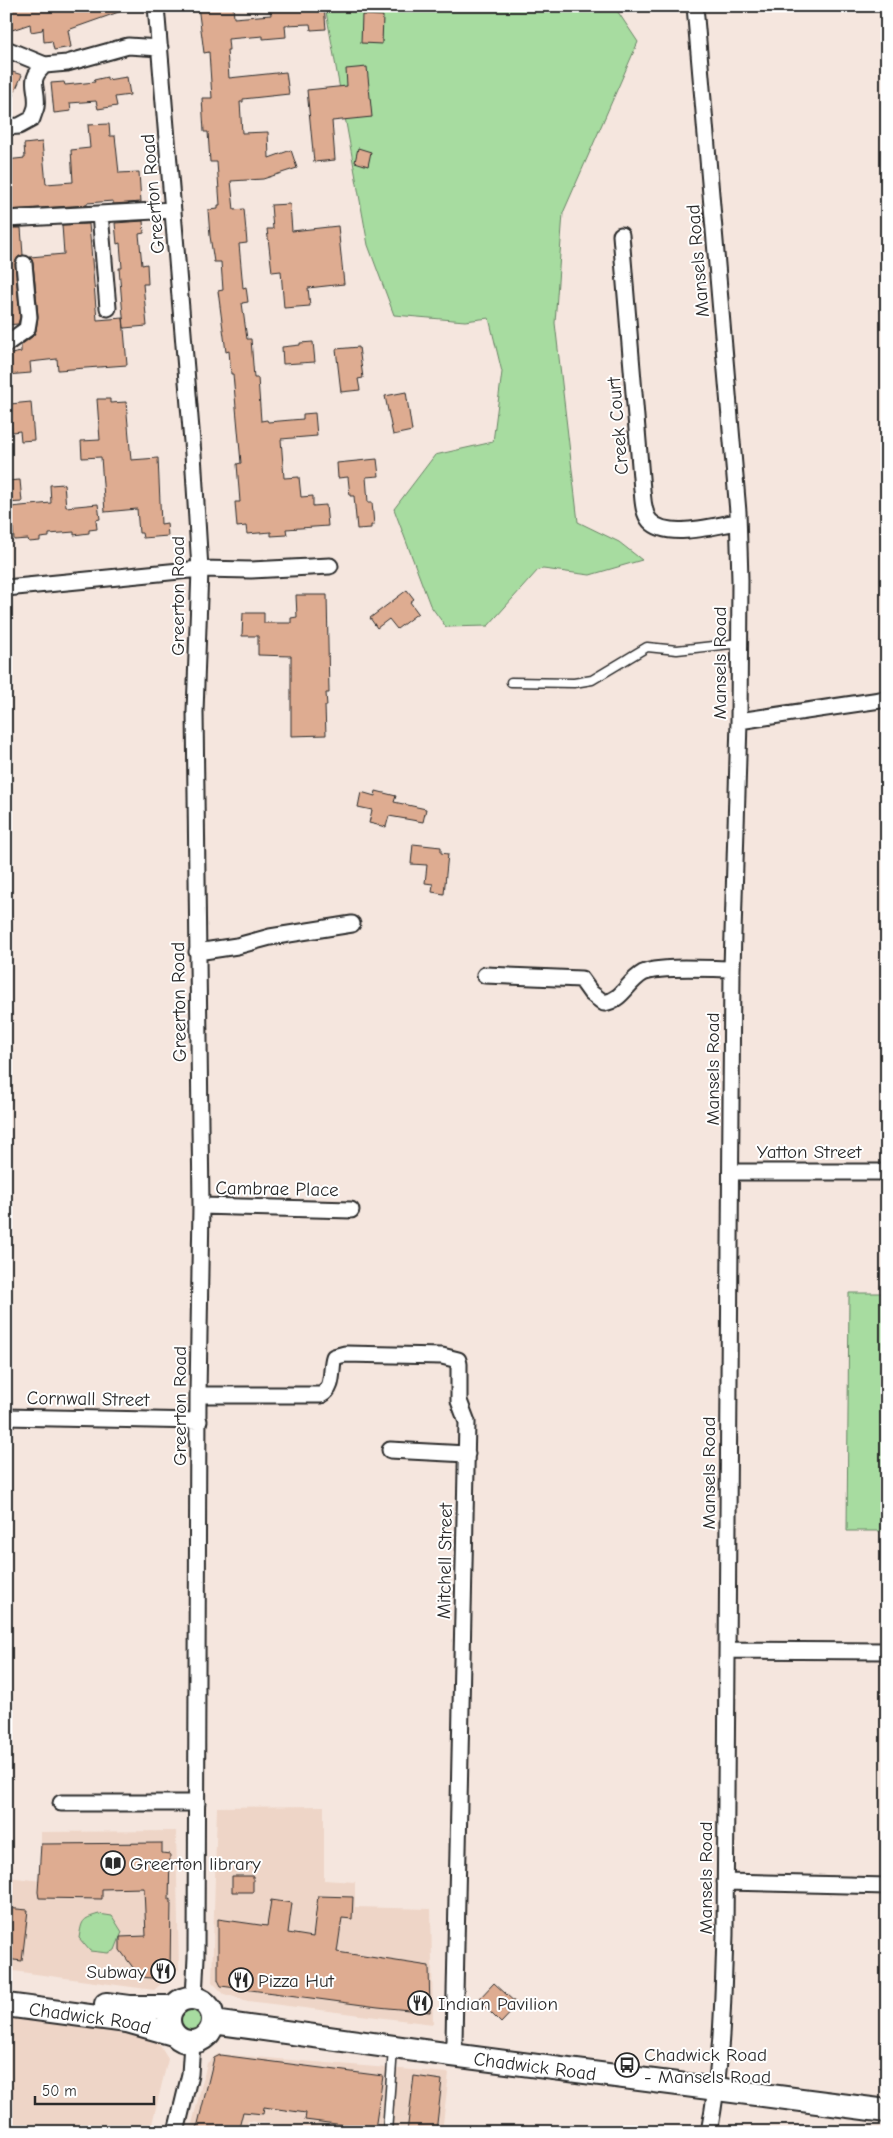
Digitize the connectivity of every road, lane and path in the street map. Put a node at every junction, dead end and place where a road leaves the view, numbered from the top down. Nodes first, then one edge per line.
1 (156, 6) edge
2 (695, 6) edge
3 (160, 48) junction
4 (6, 49) edge
5 (45, 65) junction
6 (6, 127) edge
7 (173, 210) junction
8 (100, 214) junction
9 (6, 219) edge
10 (621, 235) dead end
11 (24, 264) dead end
12 (108, 308) dead end
13 (6, 344) edge
14 (738, 522) junction
15 (330, 566) dead end
16 (200, 569) junction
17 (6, 588) edge
18 (740, 643) junction
19 (511, 682) dead end
20 (887, 699) edge
21 (739, 721) junction
22 (352, 924) dead end
23 (197, 952) junction
24 (732, 970) junction
25 (485, 975) dead end
26 (731, 1172) junction
27 (887, 1172) edge
28 (201, 1206) junction
29 (351, 1210) dead end
30 (198, 1395) junction
31 (6, 1416) edge
32 (199, 1421) junction
33 (390, 1450) dead end
34 (467, 1454) junction
35 (728, 1650) junction
36 (887, 1651) edge
37 (61, 1803) dead end
38 (197, 1803) junction
39 (725, 1882) junction
40 (887, 1886) edge
41 (6, 1991) edge
42 (194, 1998) junction
43 (6, 2005) edge
44 (173, 2007) junction
45 (213, 2022) junction
46 (183, 2039) junction
47 (393, 2047) junction
48 (452, 2055) junction
49 (717, 2089) junction
50 (887, 2111) edge
51 (176, 2132) edge
52 (387, 2132) edge
53 (709, 2132) edge

1 - 3 street, Greerton Road
2 - 14 street, Mansels Road
3 - 5 street
3 - 7 street, Greerton Road
4 - 5 street
5 - 6 street
7 - 8 street
7 - 16 street, Greerton Road
8 - 9 street
8 - 12 street
10 - 14 street, Creek Court
11 - 13 street
14 - 18 street, Mansels Road
15 - 16 street
16 - 17 street
16 - 23 street, Greerton Road
18 - 19 lane
18 - 21 street, Mansels Road
20 - 21 street
21 - 24 street, Mansels Road
22 - 23 street
23 - 28 street, Greerton Road
24 - 25 street
24 - 26 street, Mansels Road
26 - 27 street, Yatton Street
26 - 35 street, Mansels Road
28 - 29 street, Cambrae Place
28 - 30 street, Greerton Road
30 - 32 street, Greerton Road
30 - 34 street, Mitchell Street
31 - 32 street, Cornwall Street
32 - 38 street, Greerton Road
33 - 34 street
34 - 48 street, Mitchell Street
35 - 36 street
35 - 39 street, Mansels Road
37 - 38 street
38 - 42 street, Greerton Road
39 - 40 street
39 - 49 street, Mansels Road
41 - 44 street, Chadwick Road
42 - 44 street, Chadwick Road
42 - 45 street
43 - 46 street, Chadwick Road
44 - 46 street, Chadwick Road
45 - 46 street
45 - 47 street, Chadwick Road
46 - 51 street
47 - 48 street, Chadwick Road
47 - 52 lane
48 - 49 street, Chadwick Road
49 - 50 street, Chadwick Road
49 - 53 street, Mansels Road

